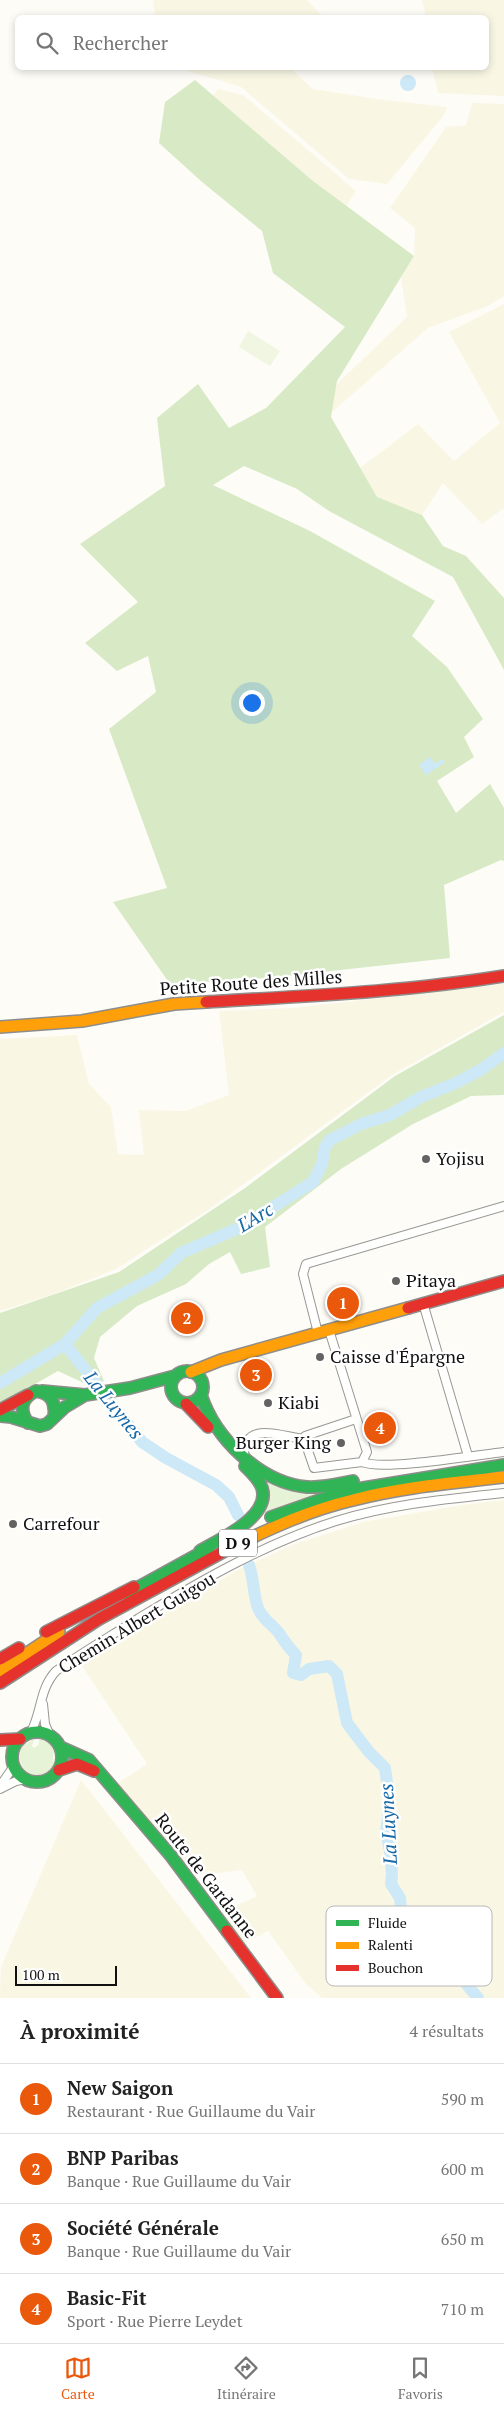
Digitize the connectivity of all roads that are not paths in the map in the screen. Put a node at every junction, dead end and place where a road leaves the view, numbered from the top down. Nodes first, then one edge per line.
1 (504, 976) edge
2 (0, 1027) edge
3 (504, 1206) edge
4 (504, 1281) edge
5 (424, 1303) junction
6 (324, 1331) junction
7 (234, 1356) junction
8 (191, 1372) junction
9 (175, 1376) junction
10 (202, 1382) junction
11 (130, 1388) junction
12 (171, 1391) junction
13 (42, 1392) junction
14 (29, 1394) junction
15 (201, 1394) junction
16 (88, 1395) junction
17 (186, 1404) junction
18 (0, 1410) edge
19 (0, 1416) edge
20 (54, 1417) junction
21 (356, 1419) junction
22 (28, 1423) junction
23 (304, 1439) junction
24 (504, 1452) edge
25 (244, 1456) junction
26 (468, 1456) junction
27 (362, 1462) junction
28 (504, 1465) edge
29 (470, 1469) junction
30 (504, 1477) edge
31 (504, 1493) edge
32 (175, 1566) junction
33 (157, 1576) junction
34 (0, 1659) edge
35 (0, 1671) edge
36 (0, 1683) edge
37 (42, 1697) junction
38 (25, 1736) junction
39 (50, 1736) junction
40 (0, 1740) edge
41 (0, 1746) edge
42 (60, 1747) junction
43 (13, 1761) junction
44 (59, 1770) junction
45 (104, 1778) junction
46 (26, 1780) junction
47 (0, 1787) edge
48 (277, 1998) edge

1 - 2 main road, Petite Route des Milles
3 - 6 street
4 - 5 main road
5 - 6 main road
5 - 26 street
6 - 7 main road
6 - 21 street
7 - 8 main road
7 - 10 main road
8 - 9 main road
8 - 10 main road
9 - 11 main road
9 - 12 main road
10 - 15 main road
11 - 12 main road
11 - 16 main road
12 - 17 main road
13 - 14 main road
13 - 16 main road
13 - 20 main road
14 - 18 main road
14 - 22 main road
15 - 17 main road
15 - 25 main road, D 9
16 - 20 main road
17 - 32 main road, D 9
19 - 22 main road
20 - 22 main road
21 - 23 street
21 - 27 street
23 - 25 street
23 - 27 street
24 - 26 street
25 - 29 main road, D 9
26 - 27 street
28 - 29 main road, D 9
29 - 32 main road, D 9
30 - 36 main road, D 9
31 - 37 street, Chemin Albert Guigou
32 - 33 main road, D 9
33 - 34 main road
33 - 35 main road, D 9
37 - 38 street, Chemin Albert Guigou
37 - 39 street
38 - 39 main road
38 - 40 main road
38 - 43 main road
39 - 42 main road
41 - 43 main road
42 - 44 main road
42 - 45 main road, Route de Gardanne
43 - 46 main road
43 - 47 street
44 - 45 main road
44 - 46 main road
45 - 48 main road, Route de Gardanne
46 - 47 street

